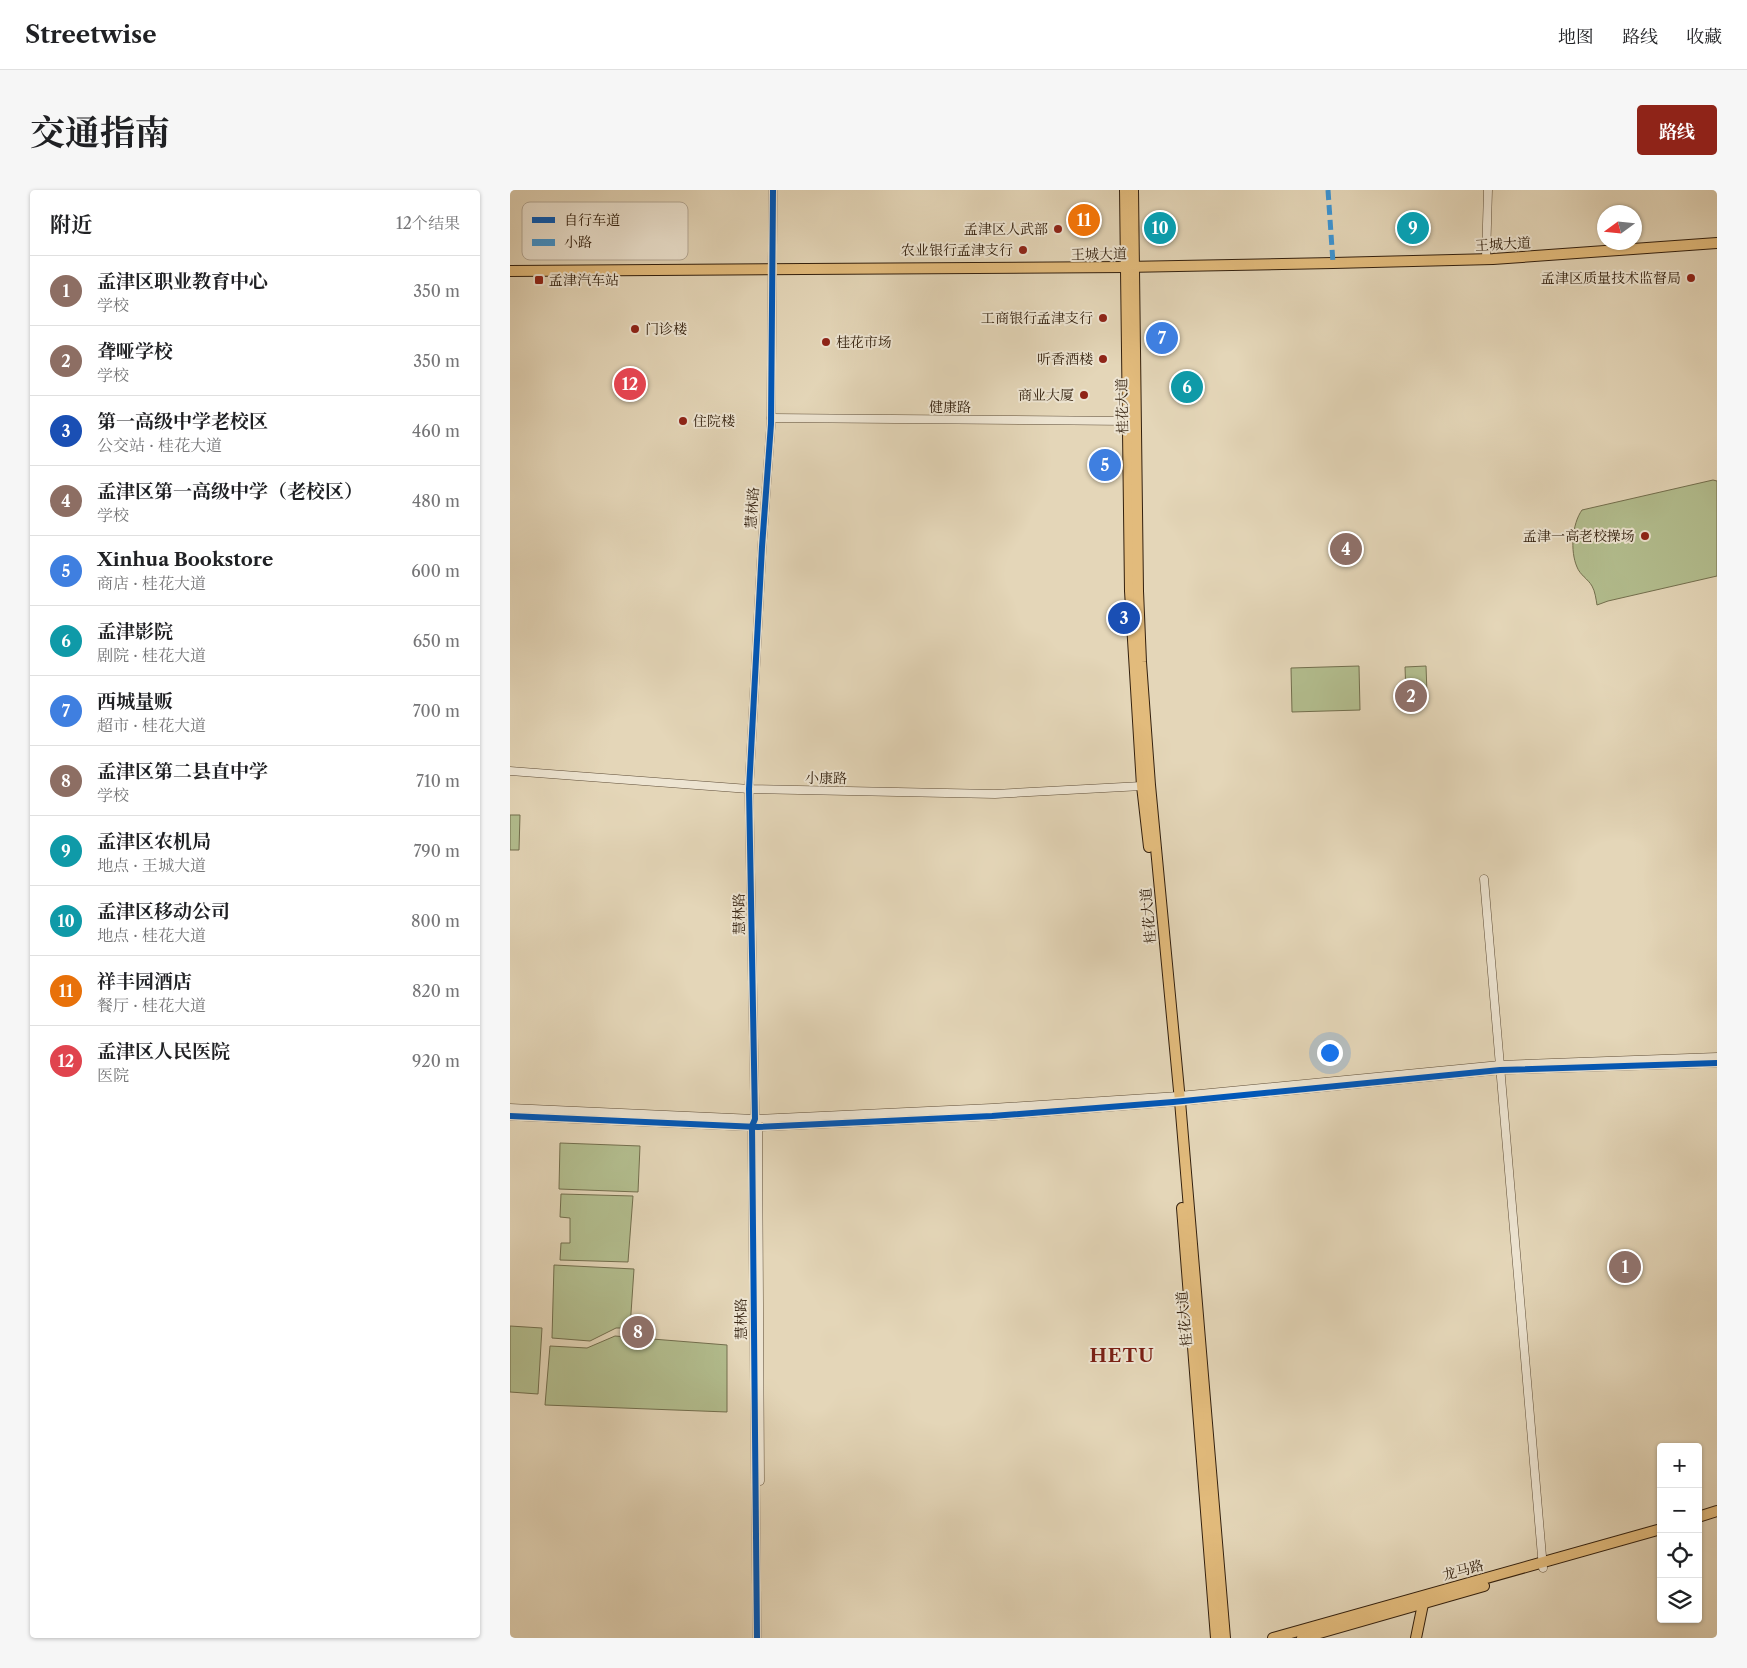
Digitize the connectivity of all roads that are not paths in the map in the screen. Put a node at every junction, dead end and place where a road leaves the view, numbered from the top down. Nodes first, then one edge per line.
1 (773, 190) edge
2 (1125, 190) edge
3 (1133, 190) edge
4 (1488, 190) edge
5 (1717, 239) edge
6 (1717, 243) edge
7 (1486, 256) junction
8 (510, 265) edge
9 (1129, 265) junction
10 (772, 267) junction
11 (510, 271) edge
12 (771, 418) junction
13 (1128, 421) junction
14 (510, 771) edge
15 (1142, 786) junction
16 (749, 788) junction
17 (1484, 880) dead end
18 (1717, 1057) edge
19 (1717, 1063) edge
20 (1500, 1067) junction
21 (1176, 1099) junction
22 (510, 1108) edge
23 (510, 1116) edge
24 (755, 1124) junction
25 (1717, 1511) edge
26 (1702, 1516) edge
27 (1717, 1518) edge
28 (1702, 1523) edge
29 (1657, 1529) edge
30 (1657, 1536) edge
31 (1543, 1565) junction
32 (1422, 1600) junction
33 (757, 1638) edge
34 (761, 1638) edge
35 (1216, 1638) edge
36 (1225, 1638) edge
37 (1273, 1638) edge
38 (1302, 1638) edge
39 (1416, 1638) edge

1 - 10 street, 慧林路
2 - 9 main road, 桂花大道
3 - 9 main road, 桂花大道
4 - 7 street
5 - 7 main road, 王城大道
6 - 7 main road, 王城大道
7 - 9 main road, 王城大道
8 - 10 main road, 王城大道
9 - 10 main road, 王城大道
9 - 13 main road, 桂花大道
9 - 21 main road, 桂花大道
10 - 11 main road, 王城大道
10 - 12 street, 慧林路
12 - 13 street, 健康路
12 - 16 street, 慧林路
13 - 15 main road, 桂花大道
14 - 16 street, 小康路
15 - 16 street, 小康路
15 - 21 main road, 桂花大道
16 - 24 street, 慧林路
17 - 20 street
18 - 20 street
19 - 20 street
20 - 21 street
20 - 31 street
21 - 24 street
21 - 35 main road, 桂花大道
21 - 36 main road, 桂花大道
22 - 24 street
23 - 24 street
24 - 33 street, 慧林路
24 - 34 street, 慧林路
25 - 26 main road
27 - 28 main road
29 - 31 main road, 龙马路
30 - 31 main road, 龙马路
31 - 32 main road, 龙马路
32 - 37 main road, 龙马路
32 - 38 main road, 龙马路
32 - 39 main road

